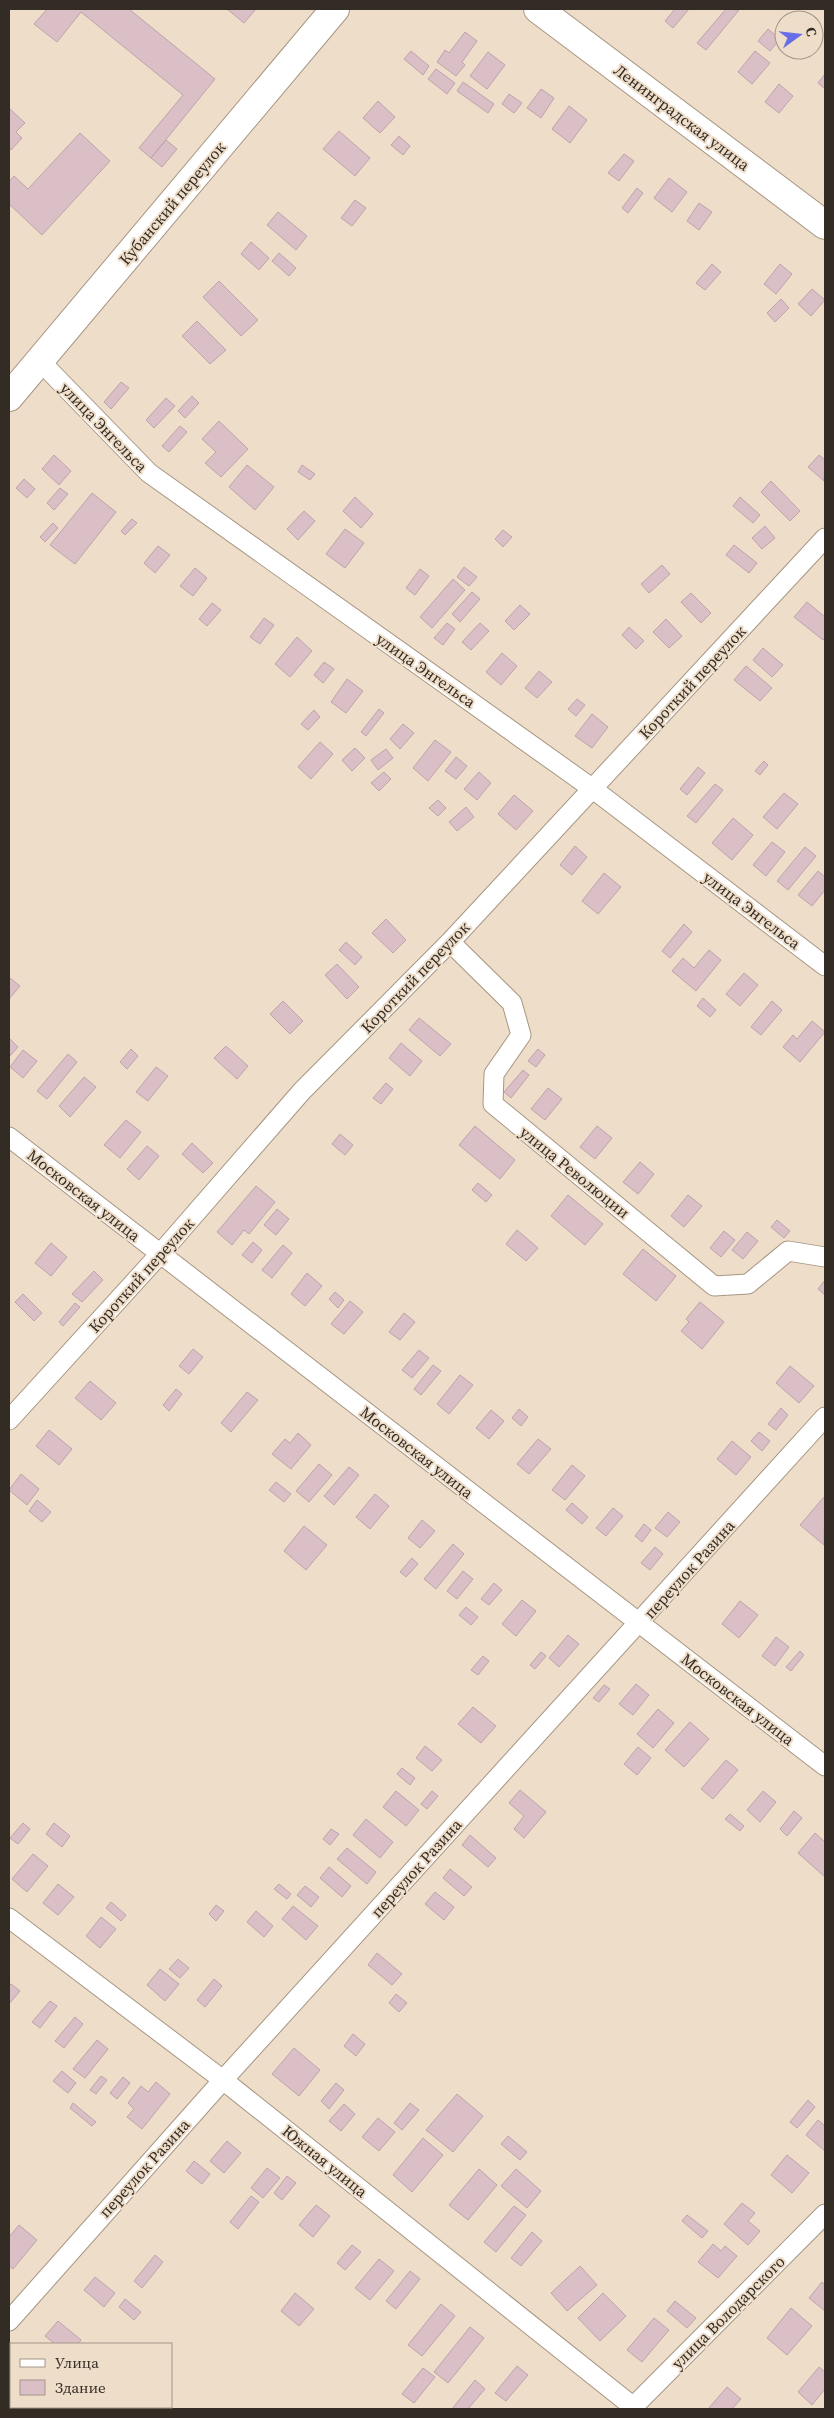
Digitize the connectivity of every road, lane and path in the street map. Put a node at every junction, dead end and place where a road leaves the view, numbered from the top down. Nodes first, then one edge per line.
1 (335, 9) edge
2 (538, 9) edge
3 (825, 225) edge
4 (40, 361) junction
5 (9, 397) edge
6 (825, 538) edge
7 (593, 789) junction
8 (450, 942) junction
9 (825, 966) edge
10 (9, 1137) edge
11 (160, 1254) junction
12 (825, 1257) edge
13 (825, 1417) edge
14 (9, 1420) edge
15 (640, 1623) junction
16 (825, 1766) edge
17 (9, 1918) edge
18 (223, 2080) junction
19 (825, 2214) edge
20 (9, 2321) edge
21 (634, 2408) edge

1 - 4 street, Кубанский переулок
2 - 3 street, Ленинградская улица
4 - 5 street, Кубанский переулок
4 - 7 street, улица Энгельса
6 - 7 street, Короткий переулок
7 - 8 street, Короткий переулок
7 - 9 street, улица Энгельса
8 - 11 street, Короткий переулок
8 - 12 street, улица Революции
10 - 11 street, Московская улица
11 - 14 street, Короткий переулок
11 - 15 street, Московская улица
13 - 15 street, переулок Разина
15 - 16 street, Московская улица
15 - 18 street, переулок Разина
17 - 18 street, Южная улица
18 - 20 street, переулок Разина
18 - 21 street, Южная улица
19 - 21 street, улица Володарского

